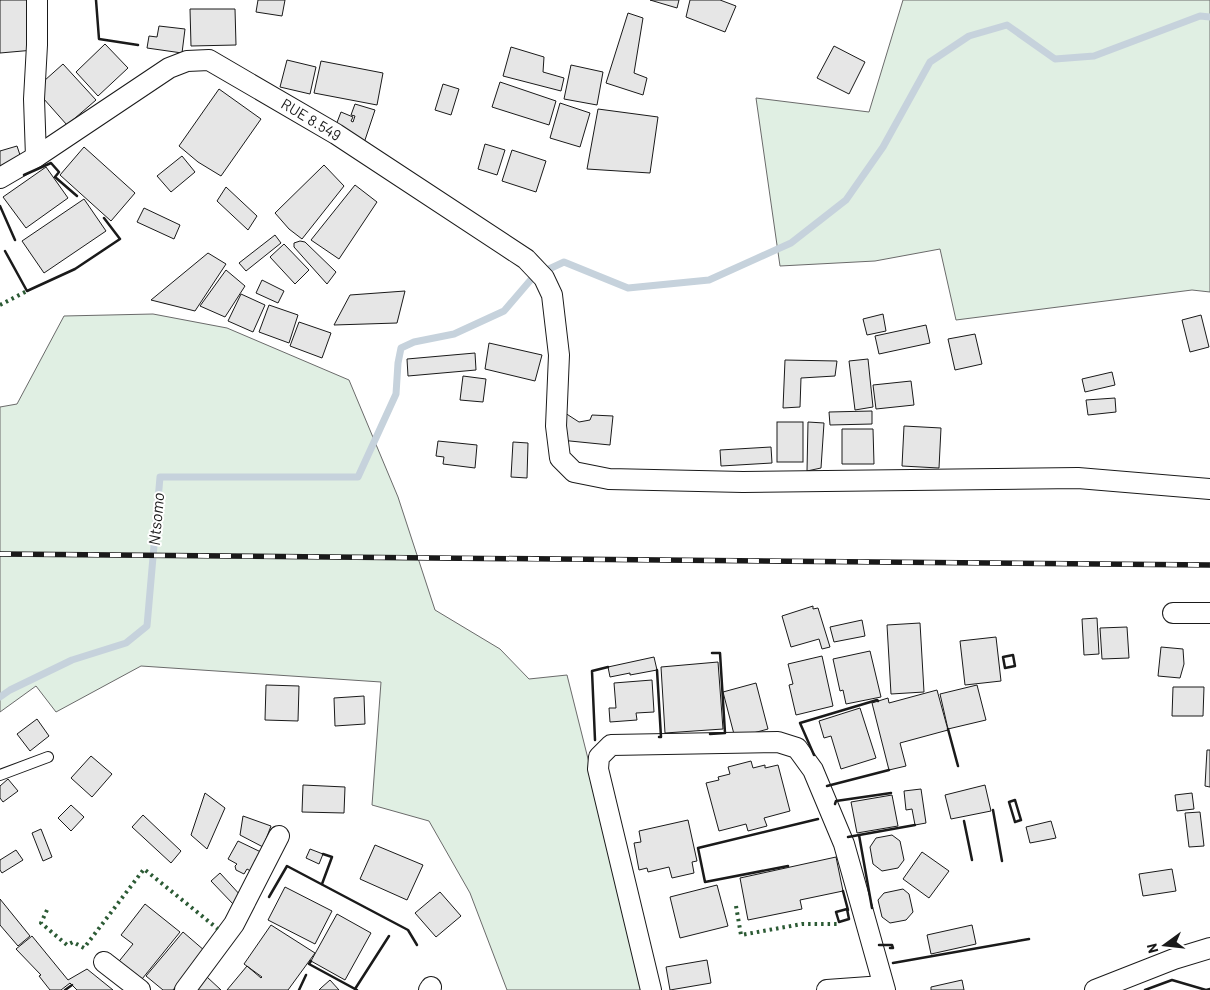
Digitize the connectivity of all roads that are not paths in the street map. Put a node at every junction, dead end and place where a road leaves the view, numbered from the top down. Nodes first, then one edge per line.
1 (37, 0) edge
2 (36, 157) junction
3 (0, 178) edge
4 (1210, 489) edge
5 (1172, 613) dead end
6 (1210, 613) edge
7 (48, 756) dead end
8 (0, 775) edge
9 (279, 836) dead end
10 (1210, 948) edge
11 (104, 962) dead end
12 (884, 988) edge
13 (140, 990) edge
14 (185, 990) edge
15 (651, 990) edge
16 (827, 990) edge
17 (1095, 990) edge

1 - 2 street
2 - 3 street, RUE 8.549
2 - 4 street, RUE 8.549
5 - 6 street
7 - 8 lane
9 - 14 street
10 - 17 street
11 - 13 street
12 - 15 street
12 - 16 street

